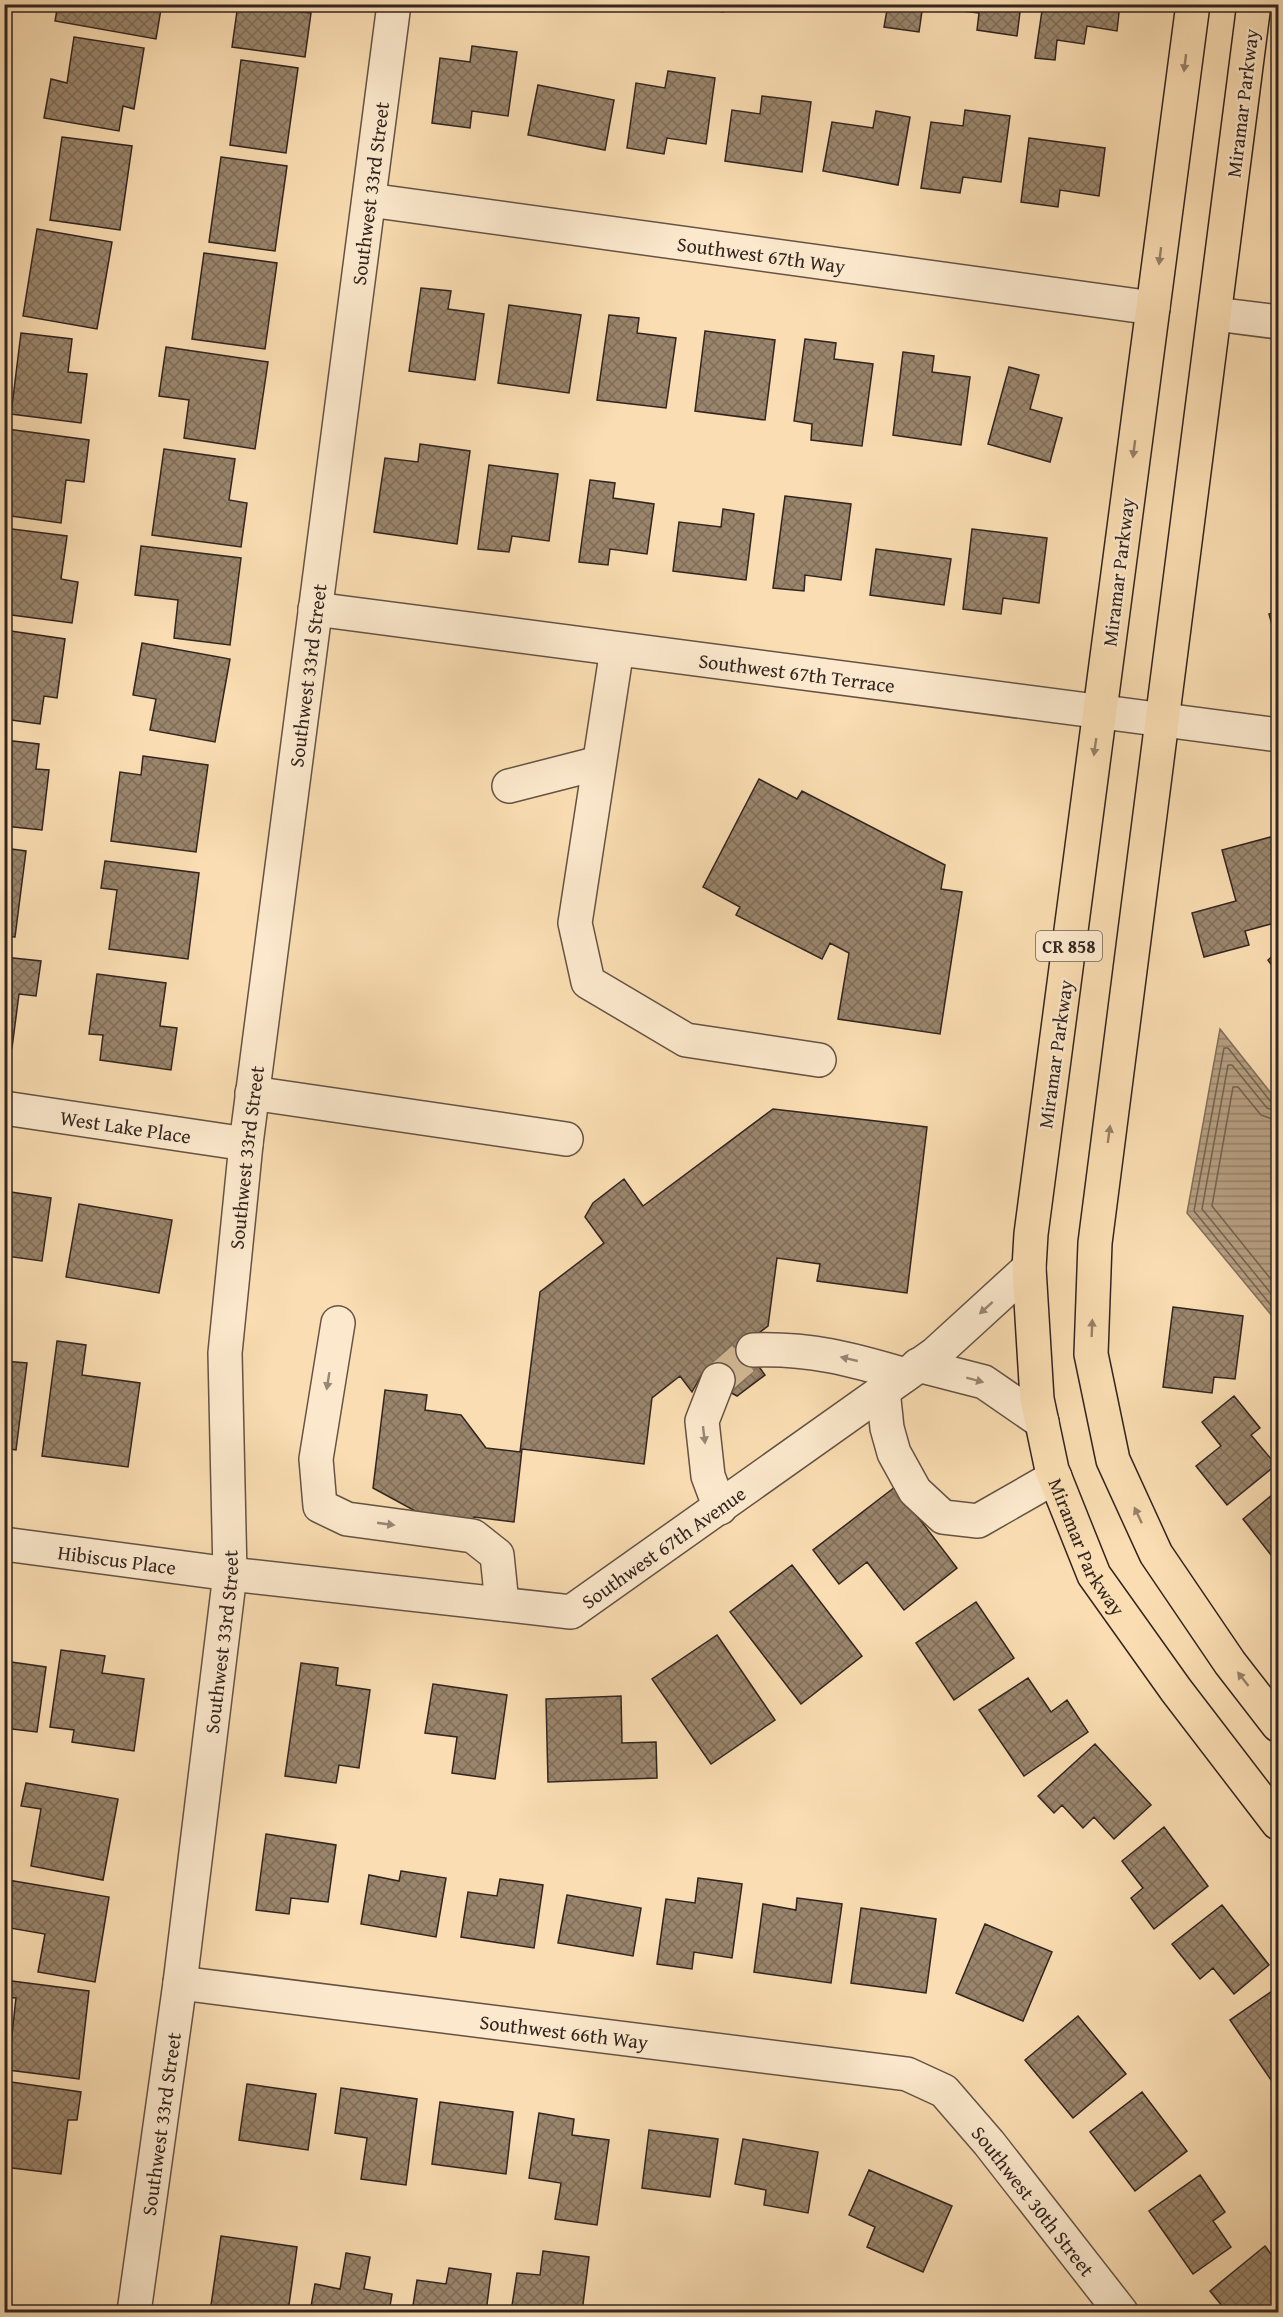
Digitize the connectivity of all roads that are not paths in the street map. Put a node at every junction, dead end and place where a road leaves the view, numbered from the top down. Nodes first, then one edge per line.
1 (394, 4) edge
2 (1193, 4) edge
3 (1254, 4) edge
4 (369, 200) junction
5 (1153, 308) junction
6 (1215, 314) junction
7 (1278, 322) edge
8 (315, 609) junction
9 (617, 649) junction
10 (1100, 713) junction
11 (1163, 721) junction
12 (1278, 735) edge
13 (599, 763) junction
14 (509, 786) dead end
15 (819, 1060) dead end
16 (252, 1093) junction
17 (4, 1107) edge
18 (566, 1139) dead end
19 (246, 1144) junction
20 (1029, 1268) junction
21 (338, 1323) dead end
22 (753, 1350) tunnel mouth
23 (902, 1377) junction
24 (717, 1380) tunnel mouth
25 (1042, 1422) junction
26 (1055, 1477) junction
27 (720, 1508) junction
28 (4, 1544) edge
29 (230, 1574) junction
30 (502, 1604) junction
31 (1278, 1725) edge
32 (1278, 1823) edge
33 (180, 1983) junction
34 (944, 2091) joint
35 (134, 2313) edge
36 (1121, 2313) edge

1 - 4 street, Southwest 33rd Street
2 -> 5 main road, Miramar Parkway / CR 858
3 - 6 main road, Miramar Parkway
4 - 5 street, Southwest 67th Way
4 - 8 street, Southwest 33rd Street
5 -> 10 main road, Miramar Parkway / CR 858
6 - 7 street
6 - 11 main road, Miramar Parkway
8 - 9 street, Southwest 67th Terrace
8 - 16 street, Southwest 33rd Street
9 - 10 street, Southwest 67th Terrace
9 - 13 street
10 - 11 street, Southwest 67th Terrace
10 -> 20 main road, Miramar Parkway / CR 858
11 - 12 street, Southwest 67th Terrace
31 -> 11 main road, Miramar Parkway
13 - 14 street
13 - 15 street
16 - 18 street
16 - 19 street, Southwest 33rd Street
17 - 19 street, West Lake Place
19 - 29 street, Southwest 33rd Street
20 -> 23 street, Southwest 67th Avenue
20 - 25 main road, Miramar Parkway / CR 858
21 -> 30 street
23 -> 22 street
23 -> 25 street
23 - 26 street
23 - 27 street, Southwest 67th Avenue
24 -> 27 street
25 - 26 main road, Miramar Parkway / CR 858
26 - 32 main road, Miramar Parkway / CR 858
27 - 30 street, Southwest 67th Avenue
28 - 29 street, Hibiscus Place
29 - 30 street, Southwest 67th Avenue
29 - 33 street, Southwest 33rd Street
33 - 34 street, Southwest 66th Way
33 - 35 street, Southwest 33rd Street
34 - 36 street, Southwest 30th Street

